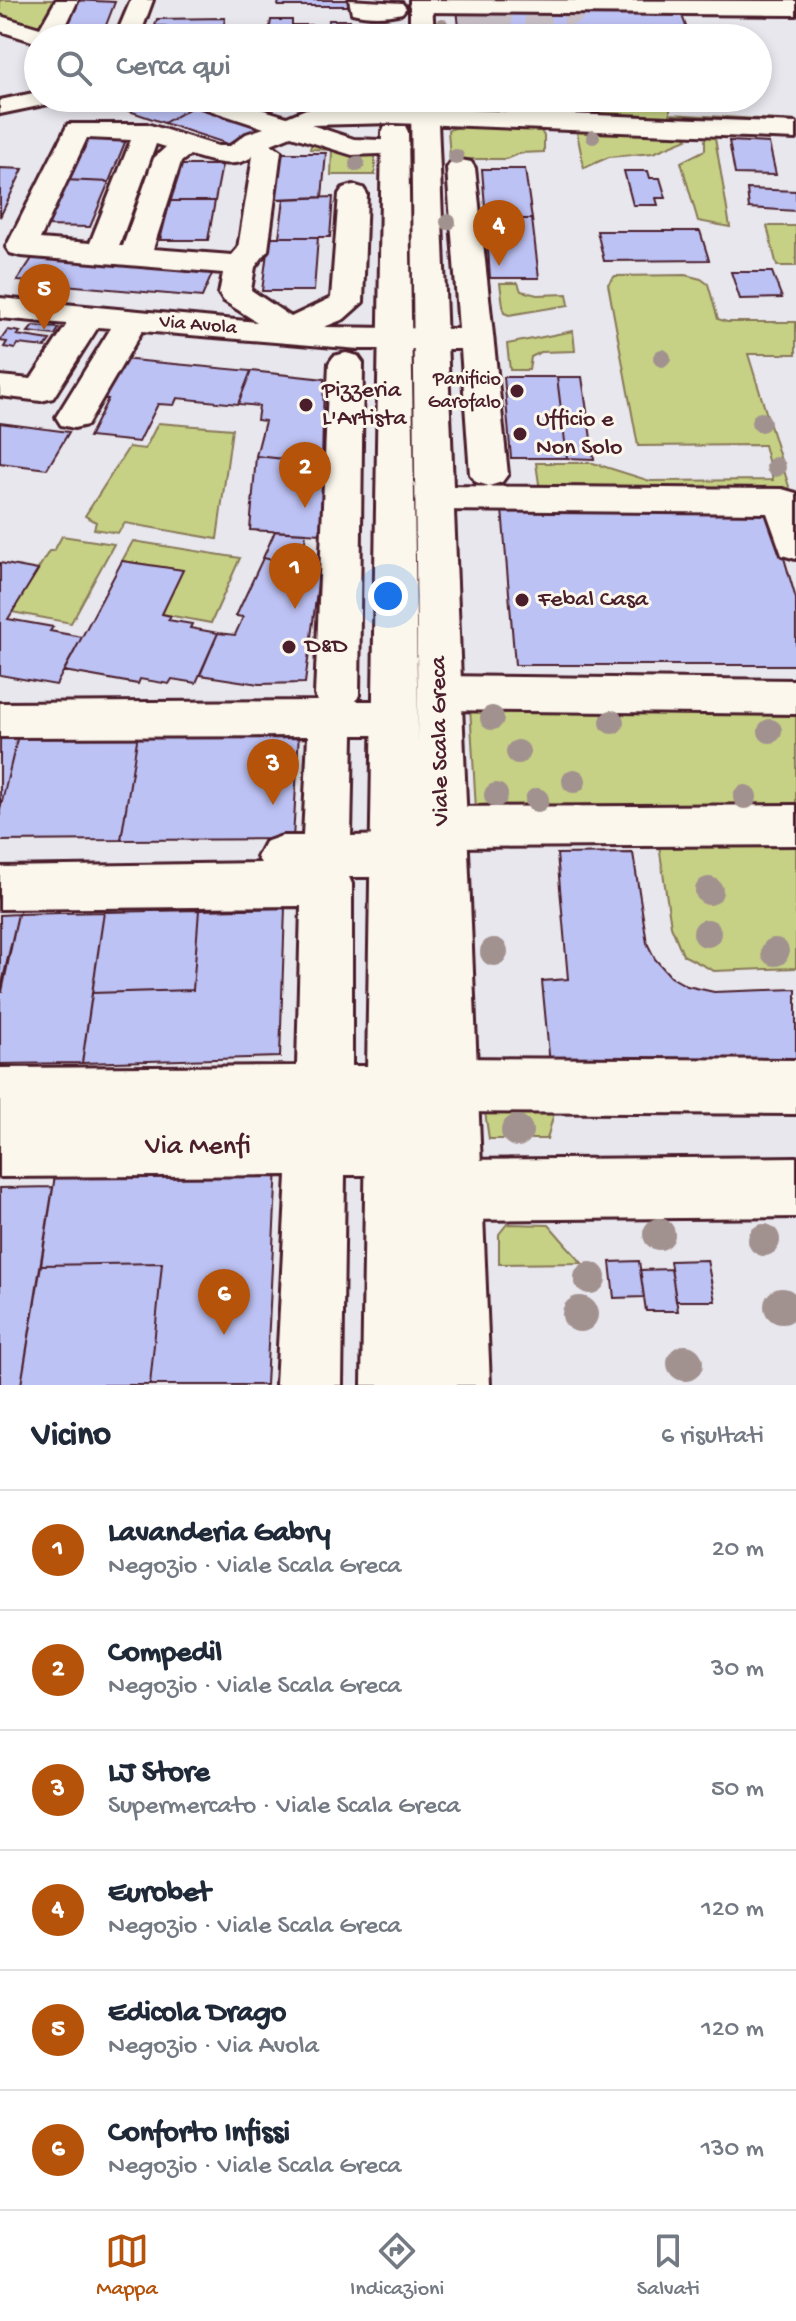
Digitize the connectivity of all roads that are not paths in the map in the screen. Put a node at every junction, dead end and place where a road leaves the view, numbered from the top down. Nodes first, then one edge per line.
1 (67, 0) edge
2 (142, 0) edge
3 (421, 3) edge
4 (796, 8) edge
5 (394, 12) edge
6 (361, 15) edge
7 (0, 23) edge
8 (55, 24) edge
9 (133, 24) edge
10 (422, 24) edge
11 (24, 30) edge
12 (24, 102) edge
13 (3, 107) dead end
14 (256, 112) edge
15 (276, 112) edge
16 (386, 116) edge
17 (298, 122) junction
18 (796, 131) edge
19 (147, 132) junction
20 (187, 145) junction
21 (242, 150) junction
22 (461, 168) dead end
23 (232, 186) dead end
24 (353, 194) dead end
25 (224, 232) dead end
26 (373, 232) junction
27 (101, 254) junction
28 (135, 256) junction
29 (230, 264) junction
30 (4, 299) edge
31 (88, 316) junction
32 (125, 332) junction
33 (268, 333) junction
34 (477, 339) junction
35 (406, 349) junction
36 (346, 363) junction
37 (0, 386) edge
38 (74, 417) dead end
39 (489, 474) dead end
40 (435, 498) junction
41 (796, 546) edge
42 (440, 693) junction
43 (0, 697) edge
44 (796, 697) edge
45 (395, 706) junction
46 (334, 707) junction
47 (0, 720) edge
48 (796, 825) edge
49 (444, 827) junction
50 (395, 856) junction
51 (326, 857) junction
52 (0, 861) edge
53 (0, 888) edge
54 (450, 1085) junction
55 (796, 1087) edge
56 (0, 1095) edge
57 (395, 1119) junction
58 (320, 1120) junction
59 (0, 1148) edge
60 (796, 1187) edge
61 (453, 1190) junction
62 (309, 1385) edge
63 (395, 1385) edge
64 (457, 1385) edge

1 - 8 main road
2 - 9 main road
3 - 4 main road
3 - 10 main road
5 - 6 main road
7 - 11 main road
12 - 13 main road
14 - 17 main road
15 - 17 main road
16 - 17 main road
16 - 17 main road
16 - 18 main road
16 - 26 main road, Viale Scala Greca
16 - 35 main road, Viale Scala Greca
17 - 21 main road
19 - 20 main road
19 - 27 main road
19 - 27 main road
20 - 21 main road
20 - 28 main road
21 - 23 main road
21 - 29 main road
22 - 34 main road
24 - 26 main road
25 - 29 main road
26 - 33 main road
26 - 35 main road, Viale Scala Greca
27 - 28 main road
28 - 29 main road
29 - 33 main road
30 - 31 main road, Via Avola
30 - 33 main road
31 - 32 main road, Via Avola
31 - 37 main road
32 - 33 main road, Via Avola
32 - 36 main road
32 - 38 main road
33 - 35 main road, Via Avola
34 - 35 main road
34 - 39 main road
35 - 36 main road
35 - 40 main road, Viale Scala Greca
35 - 45 main road, Viale Scala Greca
36 - 46 main road
40 - 41 main road
40 - 42 main road, Viale Scala Greca
42 - 44 main road
42 - 49 main road, Viale Scala Greca
43 - 46 main road
45 - 46 main road
45 - 50 main road, Viale Scala Greca
46 - 47 main road
46 - 51 main road
48 - 49 main road
49 - 54 main road, Viale Scala Greca
50 - 51 main road
50 - 57 main road, Viale Scala Greca
51 - 52 main road
53 - 58 main road
54 - 55 main road
54 - 61 main road, Viale Scala Greca
56 - 58 main road, Via Menfi
57 - 58 main road, Via Menfi
57 - 63 main road, Viale Scala Greca
58 - 59 main road, Via Menfi
58 - 62 main road
60 - 61 main road
61 - 64 main road, Viale Scala Greca

